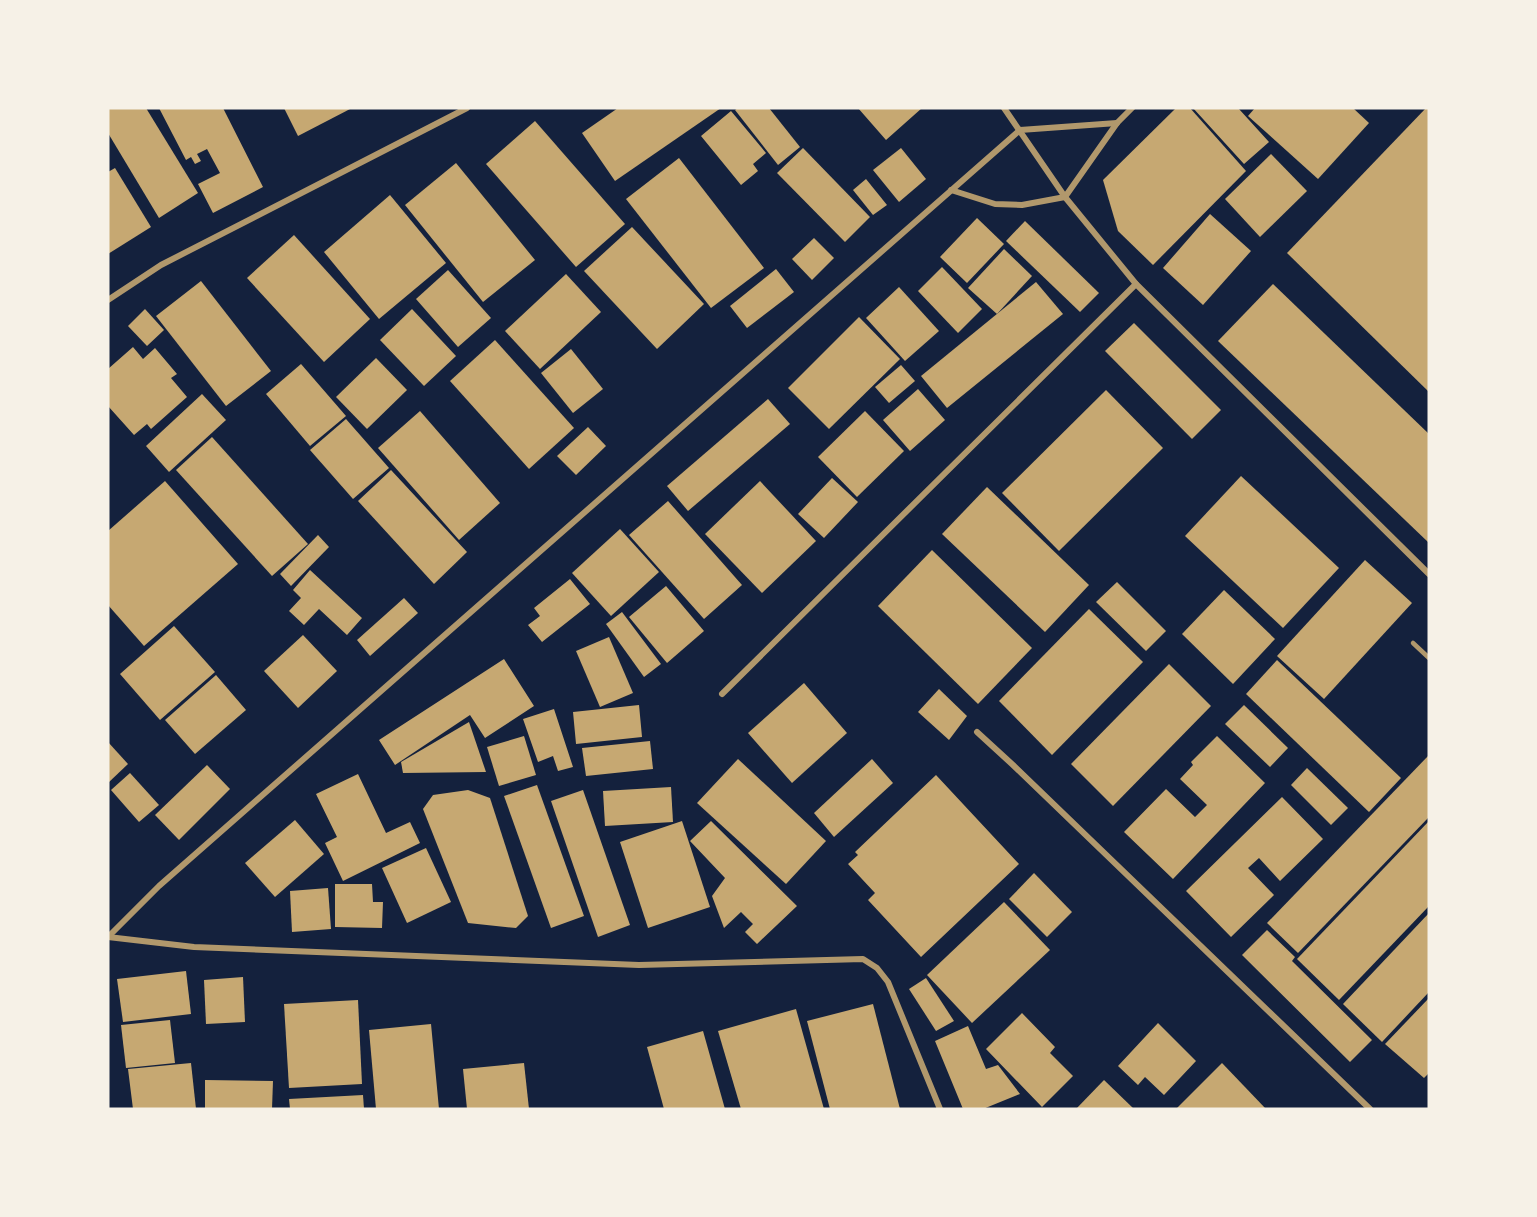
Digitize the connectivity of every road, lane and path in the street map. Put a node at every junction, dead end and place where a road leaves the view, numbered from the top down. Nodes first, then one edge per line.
1 (467, 108) edge
2 (1004, 108) edge
3 (1132, 108) edge
4 (1117, 123) junction
5 (1020, 130) junction
6 (951, 190) junction
7 (1065, 197) junction
8 (1136, 284) junction
9 (108, 300) edge
10 (1429, 574) edge
11 (1413, 644) dead end
12 (1429, 658) edge
13 (722, 694) dead end
14 (977, 732) dead end
15 (108, 937) edge
16 (940, 1109) edge
17 (1370, 1109) edge

1 - 9 street
2 - 5 street
3 - 4 street
4 - 5 street
4 - 7 street
5 - 6 street
5 - 7 street
6 - 7 street
6 - 15 street
7 - 8 street
8 - 10 street
8 - 13 street
11 - 12 lane
14 - 17 street
15 - 16 street

